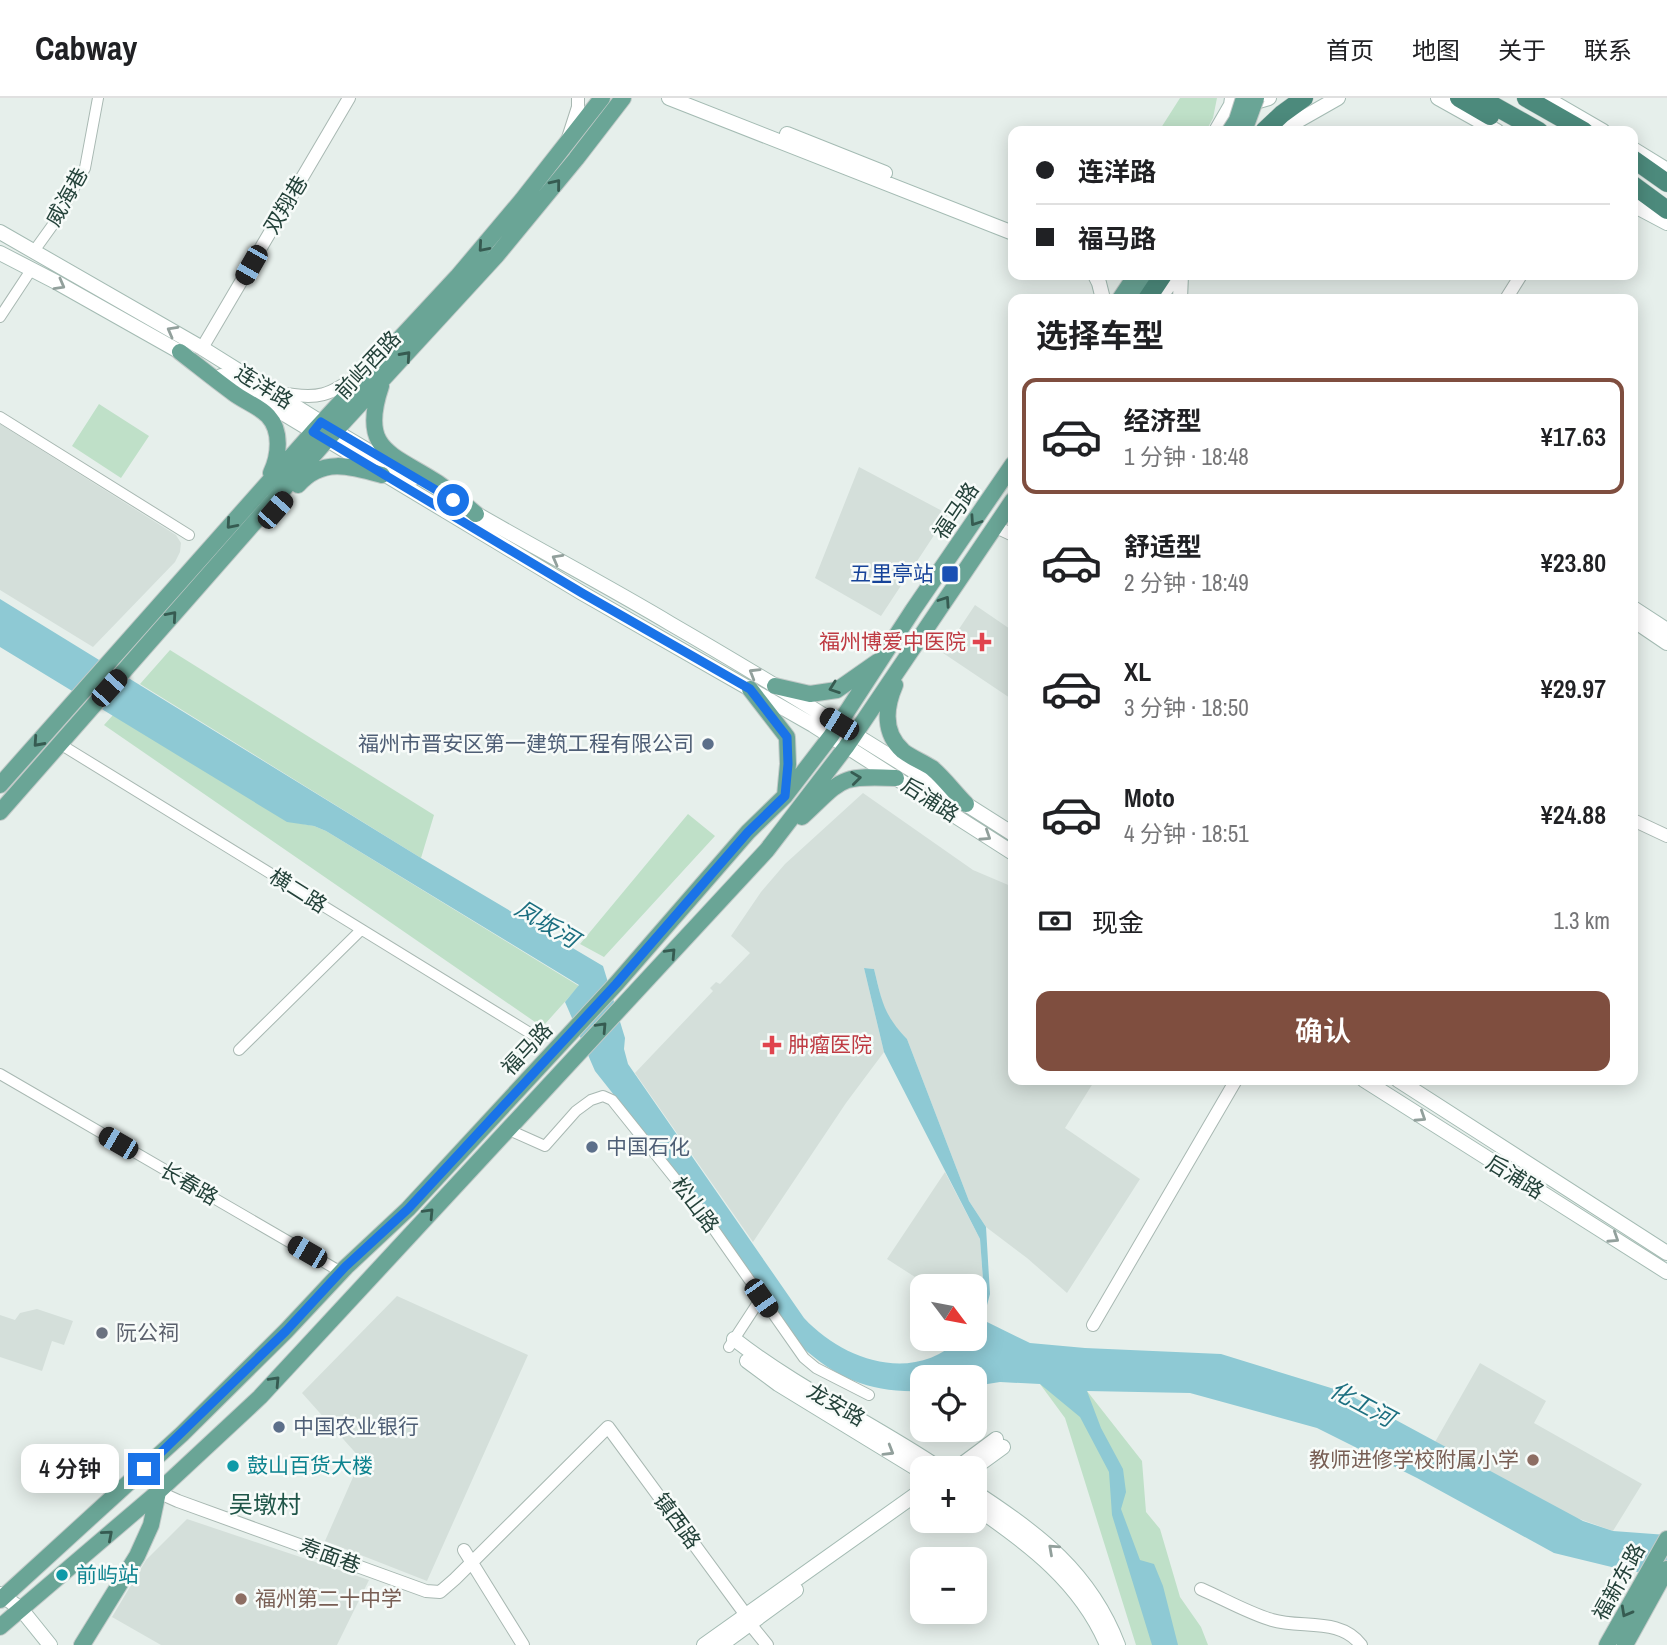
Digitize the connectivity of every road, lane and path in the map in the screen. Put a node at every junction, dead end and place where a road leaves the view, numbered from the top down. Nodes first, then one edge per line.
1 (98, 98) edge
2 (348, 98) edge
3 (578, 98) edge
4 (602, 98) edge
5 (623, 98) edge
6 (669, 98) edge
7 (692, 98) edge
8 (1244, 98) edge
9 (1256, 98) edge
10 (1269, 98) edge
11 (1304, 98) edge
12 (1438, 98) edge
13 (1459, 98) edge
14 (1480, 98) edge
15 (1505, 98) edge
16 (1526, 98) edge
17 (1546, 98) edge
18 (1336, 99) edge
19 (1230, 104) edge
20 (1219, 126) edge
21 (1233, 126) edge
22 (1246, 126) edge
23 (1269, 126) edge
24 (1289, 126) edge
25 (1488, 126) edge
26 (1508, 126) edge
27 (1530, 126) edge
28 (1553, 126) edge
29 (1575, 126) edge
30 (1594, 126) edge
31 (566, 145) junction
32 (1638, 152) edge
33 (1667, 170) edge
34 (1638, 178) edge
35 (1638, 179) edge
36 (1667, 185) edge
37 (1638, 208) edge
38 (1667, 210) edge
39 (1008, 222) edge
40 (1667, 223) edge
41 (1008, 231) edge
42 (0, 232) edge
43 (34, 250) junction
44 (0, 253) edge
45 (31, 270) junction
46 (0, 317) edge
47 (202, 348) junction
48 (180, 352) junction
49 (388, 352) junction
50 (384, 380) junction
51 (271, 391) junction
52 (0, 417) edge
53 (324, 432) junction
54 (1008, 471) edge
55 (382, 475) junction
56 (261, 489) junction
57 (1008, 508) edge
58 (476, 514) junction
59 (996, 527) junction
60 (1008, 533) edge
61 (189, 535) dead end
62 (215, 568) junction
63 (1638, 611) edge
64 (1638, 623) edge
65 (1667, 630) edge
66 (1667, 643) edge
67 (912, 650) junction
68 (885, 657) junction
69 (775, 686) junction
70 (750, 689) junction
71 (835, 730) junction
72 (850, 740) junction
73 (60, 744) junction
74 (896, 778) junction
75 (0, 785) edge
76 (785, 796) junction
77 (966, 804) junction
78 (0, 813) edge
79 (1638, 822) edge
80 (1008, 831) edge
81 (1667, 836) edge
82 (767, 850) junction
83 (1008, 850) edge
84 (360, 930) junction
85 (538, 1038) dead end
86 (239, 1050) dead end
87 (0, 1074) edge
88 (1233, 1085) edge
89 (1372, 1085) edge
90 (1406, 1085) edge
91 (507, 1129) junction
92 (1667, 1253) edge
93 (341, 1272) junction
94 (1667, 1272) edge
95 (761, 1298) junction
96 (1093, 1325) dead end
97 (732, 1343) junction
98 (869, 1395) dead end
99 (608, 1427) joint
100 (919, 1456) edge
101 (977, 1456) edge
102 (986, 1456) edge
103 (910, 1465) edge
104 (158, 1492) junction
105 (910, 1499) edge
106 (987, 1500) edge
107 (910, 1507) edge
108 (987, 1515) edge
109 (1667, 1539) edge
110 (464, 1550) dead end
111 (472, 1563) junction
112 (1658, 1576) edge
113 (1201, 1589) dead end
114 (1, 1597) edge
115 (21, 1609) junction
116 (748, 1619) junction
117 (0, 1627) edge
118 (51, 1645) edge
119 (82, 1645) edge
120 (523, 1645) edge
121 (704, 1645) edge
122 (721, 1645) edge
123 (766, 1645) edge
124 (1107, 1645) edge
125 (1118, 1645) edge
126 (1361, 1645) edge
127 (1607, 1645) edge
128 (1625, 1645) edge

1 - 43 street, 威海巷
2 - 47 street, 双翔巷
3 - 31 street
4 - 31 main road, 前屿西路
50 -> 5 main road, 前屿西路
6 - 41 main road
7 - 39 main road
8 - 21 main road, bridge
9 - 22 main road, bridge
10 - 19 main road
11 - 23 highway
12 - 25 main road
13 - 26 highway
14 - 27 highway
15 - 28 highway
16 - 29 highway
17 - 30 main road
18 - 24 main road
19 - 20 main road
31 -> 49 main road, 前屿西路
32 - 33 main road
34 - 36 highway
35 - 38 highway
37 - 40 main road
42 - 43 main road, 连洋路
47 -> 43 main road, 连洋路
44 - 45 main road, 连洋路
45 - 46 street
45 -> 48 main road, 连洋路
47 - 51 main road, 连洋路
48 - 53 main road, 连洋路
48 - 56 main road
49 - 51 street
49 - 53 main road, 前屿西路
50 - 53 main road, 前屿西路
50 - 58 main road
51 - 53 main road, 连洋路
52 - 61 street
53 - 55 main road, 连洋路
53 - 56 main road, 前屿西路
53 - 58 main road, 连洋路
53 - 62 main road, 前屿西路
54 -> 68 main road, 福马路
55 - 62 main road
55 - 70 main road, 连洋路
56 -> 75 main road, 前屿西路
57 - 59 main road, 福马路
69 -> 58 main road, 连洋路
59 - 60 street
67 -> 59 main road, 福马路
73 -> 62 main road, 前屿西路
63 - 65 main road
64 - 66 main road
67 - 72 main road, 福马路
67 - 77 main road
68 -> 69 main road
68 - 71 main road, 福马路
69 - 71 main road, 连洋路
70 - 71 main road, 连洋路
70 - 76 main road
71 - 72 main road, 连洋路
71 - 76 main road, 福马路
72 - 74 main road, 后浦路
72 - 77 main road, 后浦路
72 - 82 main road, 福马路
73 - 78 main road, 前屿西路
73 - 84 street, 横二路
82 -> 74 main road
74 -> 83 main road, 后浦路
76 - 93 main road, 福马路
77 - 80 main road, 后浦路
79 - 81 street
91 -> 82 main road, 福马路
84 - 85 street, 横二路
84 - 86 street
87 - 93 street, 长春路
88 - 96 street
89 -> 94 main road, 后浦路
90 - 92 main road, 后浦路
91 - 95 street, 松山路
104 -> 91 main road, 福马路
93 - 114 main road, 福马路
95 - 97 street
95 - 98 street, 松山路
97 - 100 main road, 龙安路
97 -> 103 main road, 龙安路
99 - 111 street, 寿面巷
99 - 116 street, 镇西路
101 - 102 main road
104 - 111 street, 寿面巷
115 -> 104 main road, 福马路
104 - 119 main road
105 - 116 main road
125 -> 106 main road
107 - 116 main road
108 - 124 main road
109 - 112 main road, 福新东路
110 - 111 street
111 - 120 street
112 -> 127 main road, 福新东路
112 - 128 main road, 福新东路
113 - 126 street
114 - 115 main road
115 - 117 main road, 福马路
115 - 118 main road
116 - 121 main road
116 - 122 main road
116 - 123 street, 镇西路

